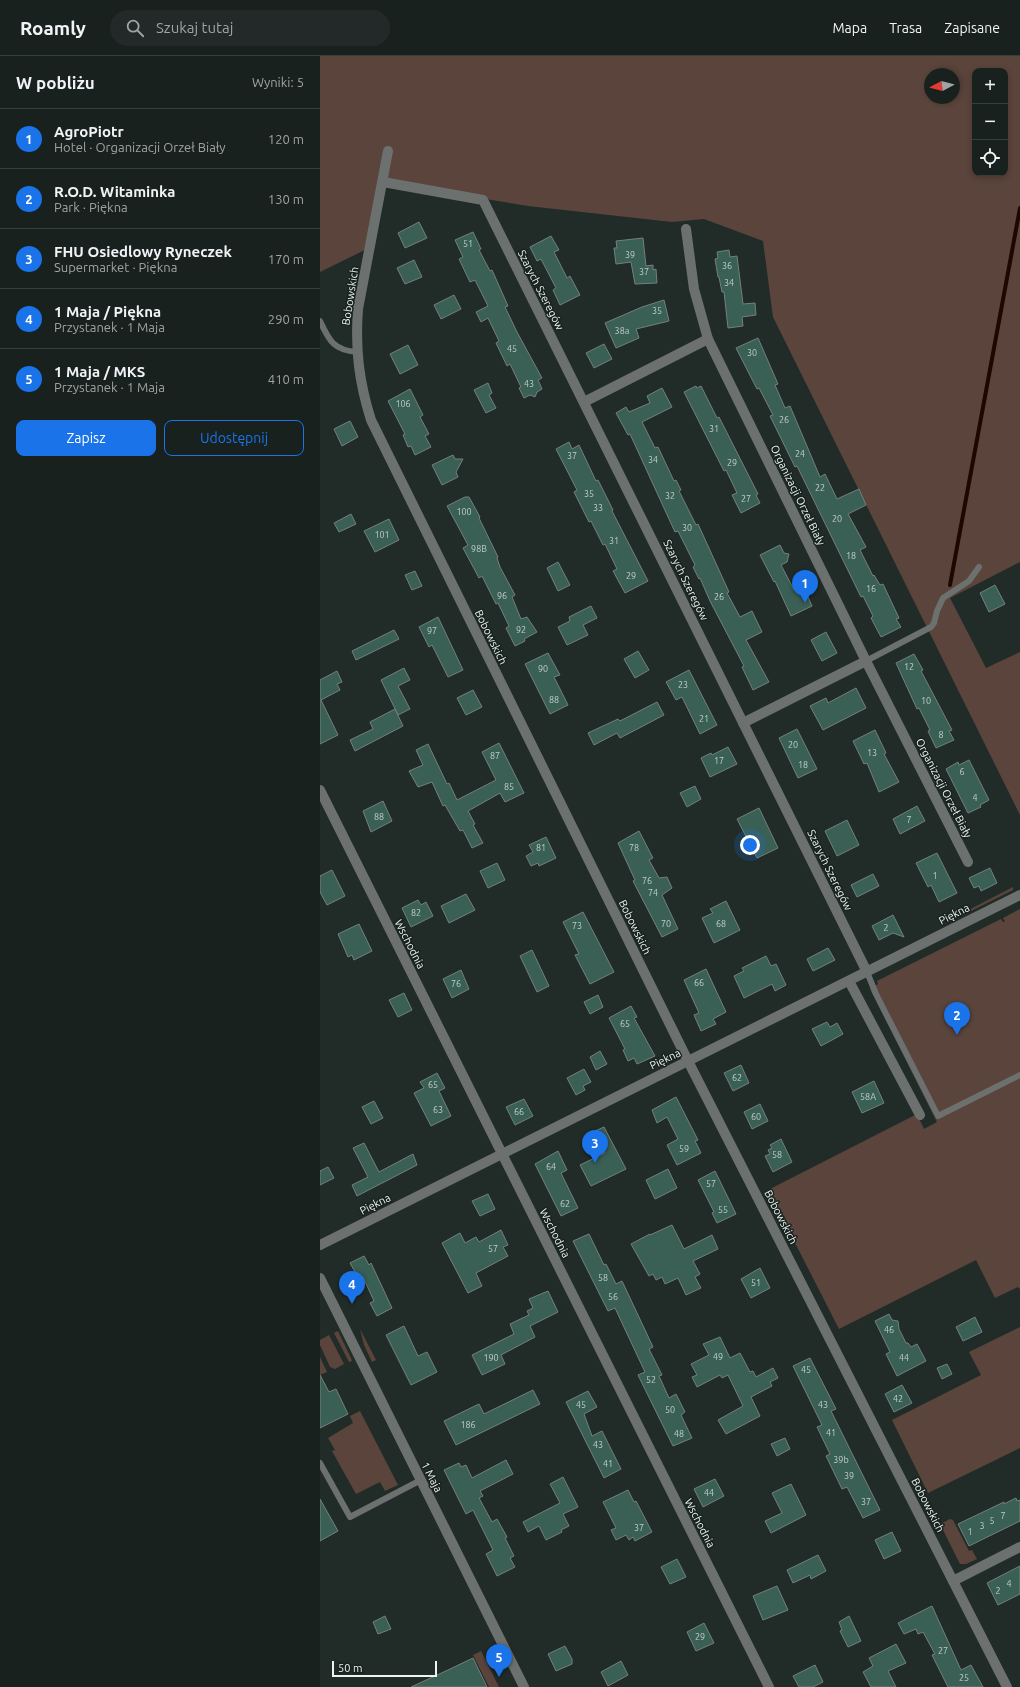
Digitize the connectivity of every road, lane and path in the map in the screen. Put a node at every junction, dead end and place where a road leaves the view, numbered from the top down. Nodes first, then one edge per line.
1 (388, 151) dead end
2 (383, 182) junction
3 (686, 230) dead end
4 (320, 320) edge
5 (708, 340) junction
6 (356, 352) junction
7 (584, 402) junction
8 (979, 567) dead end
9 (866, 661) junction
10 (743, 722) junction
11 (320, 790) edge
12 (968, 862) dead end
13 (1020, 895) edge
14 (867, 972) junction
15 (849, 980) junction
16 (688, 1061) junction
17 (1020, 1075) edge
18 (920, 1115) dead end
19 (502, 1154) junction
20 (320, 1245) edge
21 (320, 1278) edge
22 (320, 1463) edge
23 (421, 1480) junction
24 (1020, 1547) edge
25 (953, 1581) junction
26 (524, 1687) edge
27 (769, 1687) edge
28 (1007, 1687) edge

1 - 2 street, Bobowskich
2 - 6 street, Bobowskich
2 - 7 street, Szarych Szeregów
3 - 5 street, Organizacji Orzeł Biały
4 - 6 lane
5 - 7 street
5 - 9 street, Organizacji Orzeł Biały
6 - 16 street, Bobowskich
7 - 10 street, Szarych Szeregów
8 - 9 lane
9 - 10 street
9 - 12 street, Organizacji Orzeł Biały
10 - 14 street, Szarych Szeregów
11 - 19 street, Wschodnia
13 - 14 street, Piękna
14 - 15 street, Piękna
14 - 17 lane
15 - 16 street, Piękna
15 - 18 street
16 - 19 street, Piękna
16 - 25 street, Bobowskich
19 - 20 street, Piękna
19 - 27 street, Wschodnia
21 - 23 street, 1 Maja
22 - 23 lane
23 - 26 street, 1 Maja
24 - 25 street
25 - 28 street, Bobowskich

